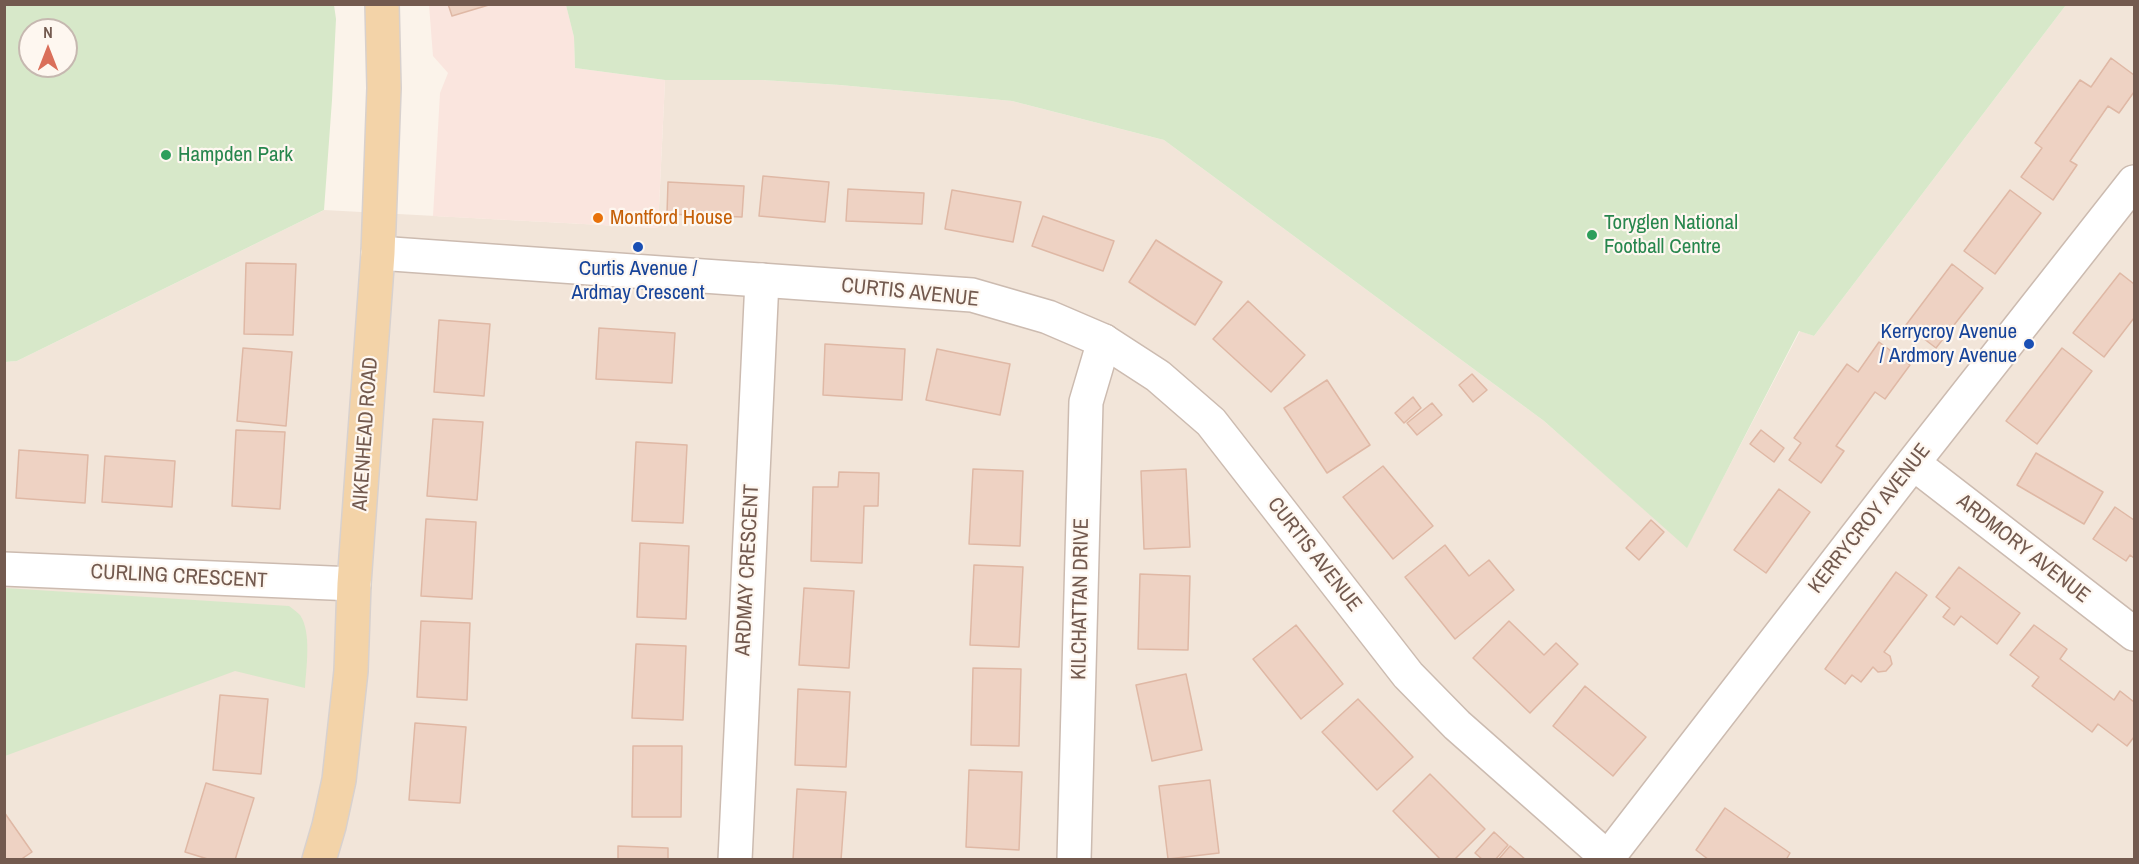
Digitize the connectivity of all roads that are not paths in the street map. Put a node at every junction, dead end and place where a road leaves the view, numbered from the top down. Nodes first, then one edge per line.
1 (382, 4) edge
2 (2134, 182) edge
3 (378, 253) junction
4 (762, 280) junction
5 (1104, 341) junction
6 (1913, 463) junction
7 (4, 569) edge
8 (354, 585) junction
9 (2134, 634) edge
10 (1608, 859) edge
11 (319, 860) edge
12 (735, 860) edge
13 (1074, 860) edge

1 - 3 main road, AIKENHEAD ROAD
2 - 6 street, KERRYCROY AVENUE
3 - 4 street, CURTIS AVENUE
3 - 8 main road, AIKENHEAD ROAD
4 - 5 street, CURTIS AVENUE
4 - 12 street, ARDMAY CRESCENT
5 - 10 street, CURTIS AVENUE
5 - 13 street, KILCHATTAN DRIVE
6 - 9 street, ARDMORY AVENUE
6 - 10 street, KERRYCROY AVENUE
7 - 8 street, CURLING CRESCENT
8 - 11 main road, AIKENHEAD ROAD

